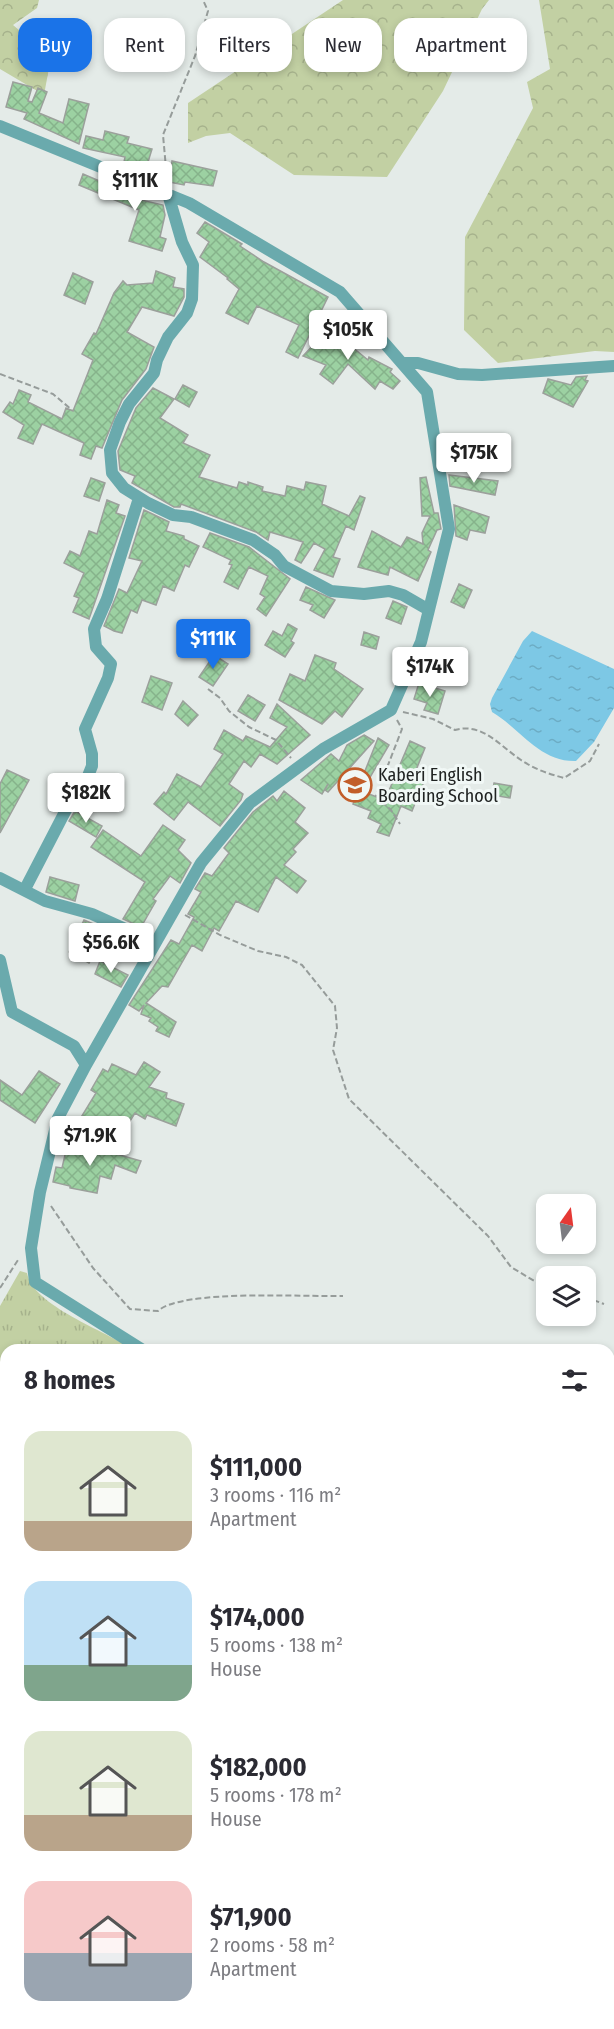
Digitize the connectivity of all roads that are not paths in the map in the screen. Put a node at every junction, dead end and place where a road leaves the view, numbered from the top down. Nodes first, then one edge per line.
1 (0, 126) edge
2 (168, 194) junction
3 (402, 363) junction
4 (614, 366) edge
5 (139, 498) junction
6 (429, 610) junction
7 (0, 878) edge
8 (25, 889) junction
9 (154, 942) junction
10 (0, 960) edge
11 (87, 1065) junction
12 (133, 1344) edge

1 - 2 street
2 - 3 street
2 - 5 street
3 - 4 street
3 - 6 street
5 - 6 street
5 - 8 street
6 - 9 street
7 - 8 street
8 - 9 street
9 - 11 street
10 - 11 street
11 - 12 street

